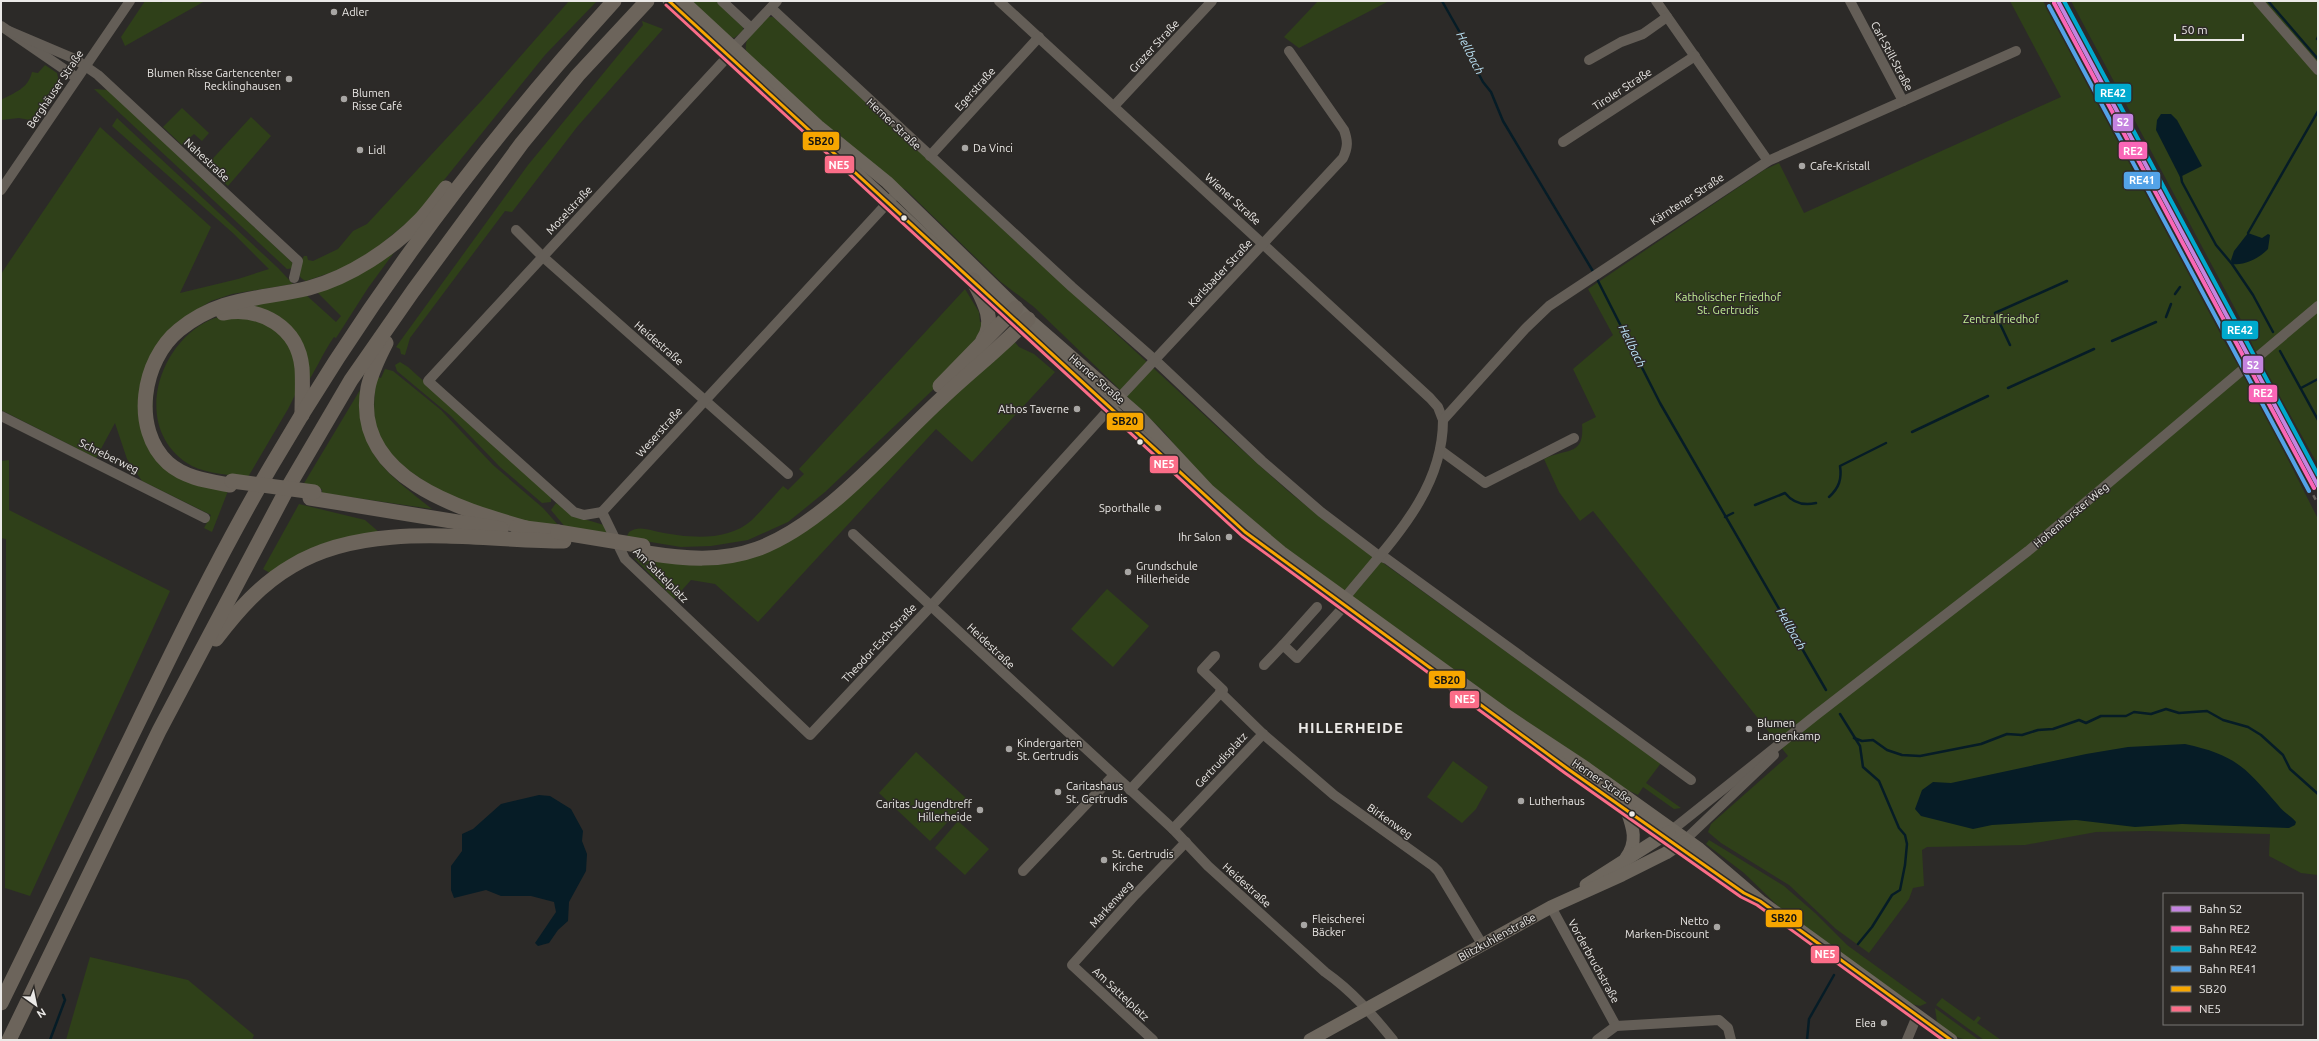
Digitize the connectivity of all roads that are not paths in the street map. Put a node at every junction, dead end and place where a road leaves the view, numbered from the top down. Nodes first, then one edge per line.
1 (130, 1) edge
2 (614, 1) edge
3 (647, 1) edge
4 (669, 1) edge
5 (683, 1) edge
6 (722, 1) edge
7 (999, 1) edge
8 (1212, 1) edge
9 (1656, 1) edge
10 (1850, 1) edge
11 (2258, 1) edge
12 (774, 4) edge
13 (1667, 17) junction
14 (5, 28) edge
15 (751, 28) junction
16 (1039, 37) junction
17 (1289, 51) dead end
18 (732, 52) junction
19 (2016, 52) dead end
20 (1695, 56) junction
21 (1589, 60) dead end
22 (85, 66) junction
23 (2318, 70) edge
24 (77, 78) junction
25 (1903, 101) junction
26 (1114, 106) junction
27 (1563, 142) dead end
28 (930, 156) junction
29 (479, 161) junction
30 (1768, 161) junction
31 (1, 190) edge
32 (897, 192) junction
33 (888, 203) junction
34 (516, 230) dead end
35 (1265, 243) junction
36 (542, 256) junction
37 (973, 280) junction
38 (302, 285) junction
39 (413, 291) junction
40 (2318, 306) edge
41 (1012, 311) junction
42 (1024, 323) junction
43 (977, 349) junction
44 (1155, 360) junction
45 (705, 399) junction
46 (1115, 403) junction
47 (302, 414) junction
48 (1, 416) edge
49 (1443, 420) junction
50 (1574, 438) dead end
51 (1440, 450) junction
52 (788, 474) dead end
53 (231, 483) junction
54 (312, 495) junction
55 (602, 512) junction
56 (205, 518) dead end
57 (526, 528) junction
58 (853, 534) dead end
59 (561, 536) junction
60 (645, 550) junction
61 (1380, 556) junction
62 (1346, 602) junction
63 (931, 606) junction
64 (1316, 607) dead end
65 (1283, 645) junction
66 (1215, 656) dead end
67 (1264, 665) dead end
68 (188, 675) junction
69 (1220, 692) junction
70 (1816, 715) junction
71 (1263, 734) junction
72 (810, 735) joint
73 (1114, 775) junction
74 (1691, 780) dead end
75 (1130, 790) junction
76 (1627, 811) junction
77 (1173, 829) junction
78 (1668, 833) junction
79 (1186, 842) junction
80 (1682, 842) junction
81 (1626, 860) junction
82 (1023, 871) dead end
83 (1551, 907) junction
84 (1482, 944) junction
85 (1072, 965) joint
86 (1, 1003) edge
87 (1367, 1008) junction
88 (1917, 1016) junction
89 (1616, 1026) junction
90 (10, 1040) edge
91 (1153, 1040) edge
92 (1310, 1040) edge
93 (1393, 1040) edge
94 (1597, 1040) edge
95 (1730, 1040) edge
96 (1907, 1040) edge
97 (1951, 1040) edge

1 - 22 street, Berghäuser Straße
2 - 29 highway
3 - 39 highway
4 - 18 main road, Herner Straße
5 - 18 main road, Herner Straße
6 - 15 street
7 - 16 street, Wiener Straße
8 - 26 street, Grazer Straße
9 - 13 street
10 - 25 street, Carl-Still-Straße
11 - 23 street
12 - 15 street, Moselstraße
12 - 28 street, Herner Straße
13 - 20 street
13 - 21 street
14 - 22 street
14 - 24 street
15 - 18 street, Moselstraße
16 - 26 street, Wiener Straße
16 - 28 street, Egerstraße
17 - 35 street, Karlsbader Straße
18 - 32 main road, Herner Straße
18 - 33 main road, Herner Straße
18 - 36 street, Moselstraße
19 - 25 street, Kärntener Straße
20 - 27 street, Tiroler Straße
20 - 30 street
22 - 24 street, Berghäuser Straße
22 - 38 street, Nahestraße
24 - 31 street, Berghäuser Straße
25 - 30 street, Kärntener Straße
26 - 35 street, Wiener Straße
28 - 44 street, Herner Straße
29 - 38 highway
29 - 47 highway
30 - 49 street, Kärntener Straße
32 - 33 street, Weserstraße
32 - 41 main road, Herner Straße
33 - 37 main road, Herner Straße
33 - 45 street, Weserstraße
34 - 36 street, Heidestraße
35 - 44 street, Karlsbader Straße
35 - 49 street, Wiener Straße
36 - 45 street, Heidestraße
36 - 55 street, Moselstraße
37 - 41 main road, Herner Straße
37 - 43 highway
38 - 53 highway
39 - 57 highway
39 - 68 highway
40 - 70 street, Hohenhorster Weg
41 - 42 main road, Herner Straße
41 - 43 highway
42 - 46 main road, Herner Straße
42 - 60 highway
43 - 60 highway
44 - 46 street, Karlsbader Straße
44 - 61 street, Herner Straße
45 - 52 street, Heidestraße
45 - 55 street, Weserstraße
46 - 62 main road, Herner Straße
46 - 63 street, Theodor-Esch-Straße
47 - 53 highway
47 - 86 highway
48 - 56 street, Schreberweg
49 - 51 street
50 - 51 street
51 - 61 street
53 - 54 highway
54 - 57 highway
54 - 59 highway
55 - 72 street, Am Sattelplatz
57 - 59 highway
58 - 63 street, Heidestraße
59 - 60 highway
59 - 68 highway
61 - 62 street
61 - 74 street, Herner Straße
62 - 65 street
62 - 76 main road, Herner Straße
62 - 78 main road, Herner Straße
63 - 72 street, Theodor-Esch-Straße
63 - 73 street, Heidestraße
64 - 65 street
65 - 67 street
66 - 69 street, Gertrudisplatz
68 - 90 highway
69 - 71 street, Gertrudisplatz
69 - 75 street
70 - 78 street, Hohenhorster Weg
70 - 80 street, Hohenhorster Weg
71 - 77 street, Gertrudisplatz
71 - 84 street, Birkenweg
73 - 75 street, Heidestraße
73 - 82 street
75 - 77 street, Heidestraße
76 - 78 main road, Herner Straße
76 - 81 main road
77 - 79 street, Heidestraße
78 - 80 main road, Herner Straße
78 - 81 main road
79 - 85 street, Markenweg
79 - 87 street, Heidestraße
80 - 83 main road, Blitzkuhlenstraße
80 - 88 main road, Herner Straße
81 - 83 main road
83 - 84 main road, Blitzkuhlenstraße
83 - 89 street, Vorderbruchstraße
84 - 87 main road, Blitzkuhlenstraße
85 - 91 street, Am Sattelplatz
87 - 92 main road, Blitzkuhlenstraße
87 - 93 street, Heidestraße
88 - 96 street
88 - 97 main road, Herner Straße
89 - 94 street
89 - 95 street

